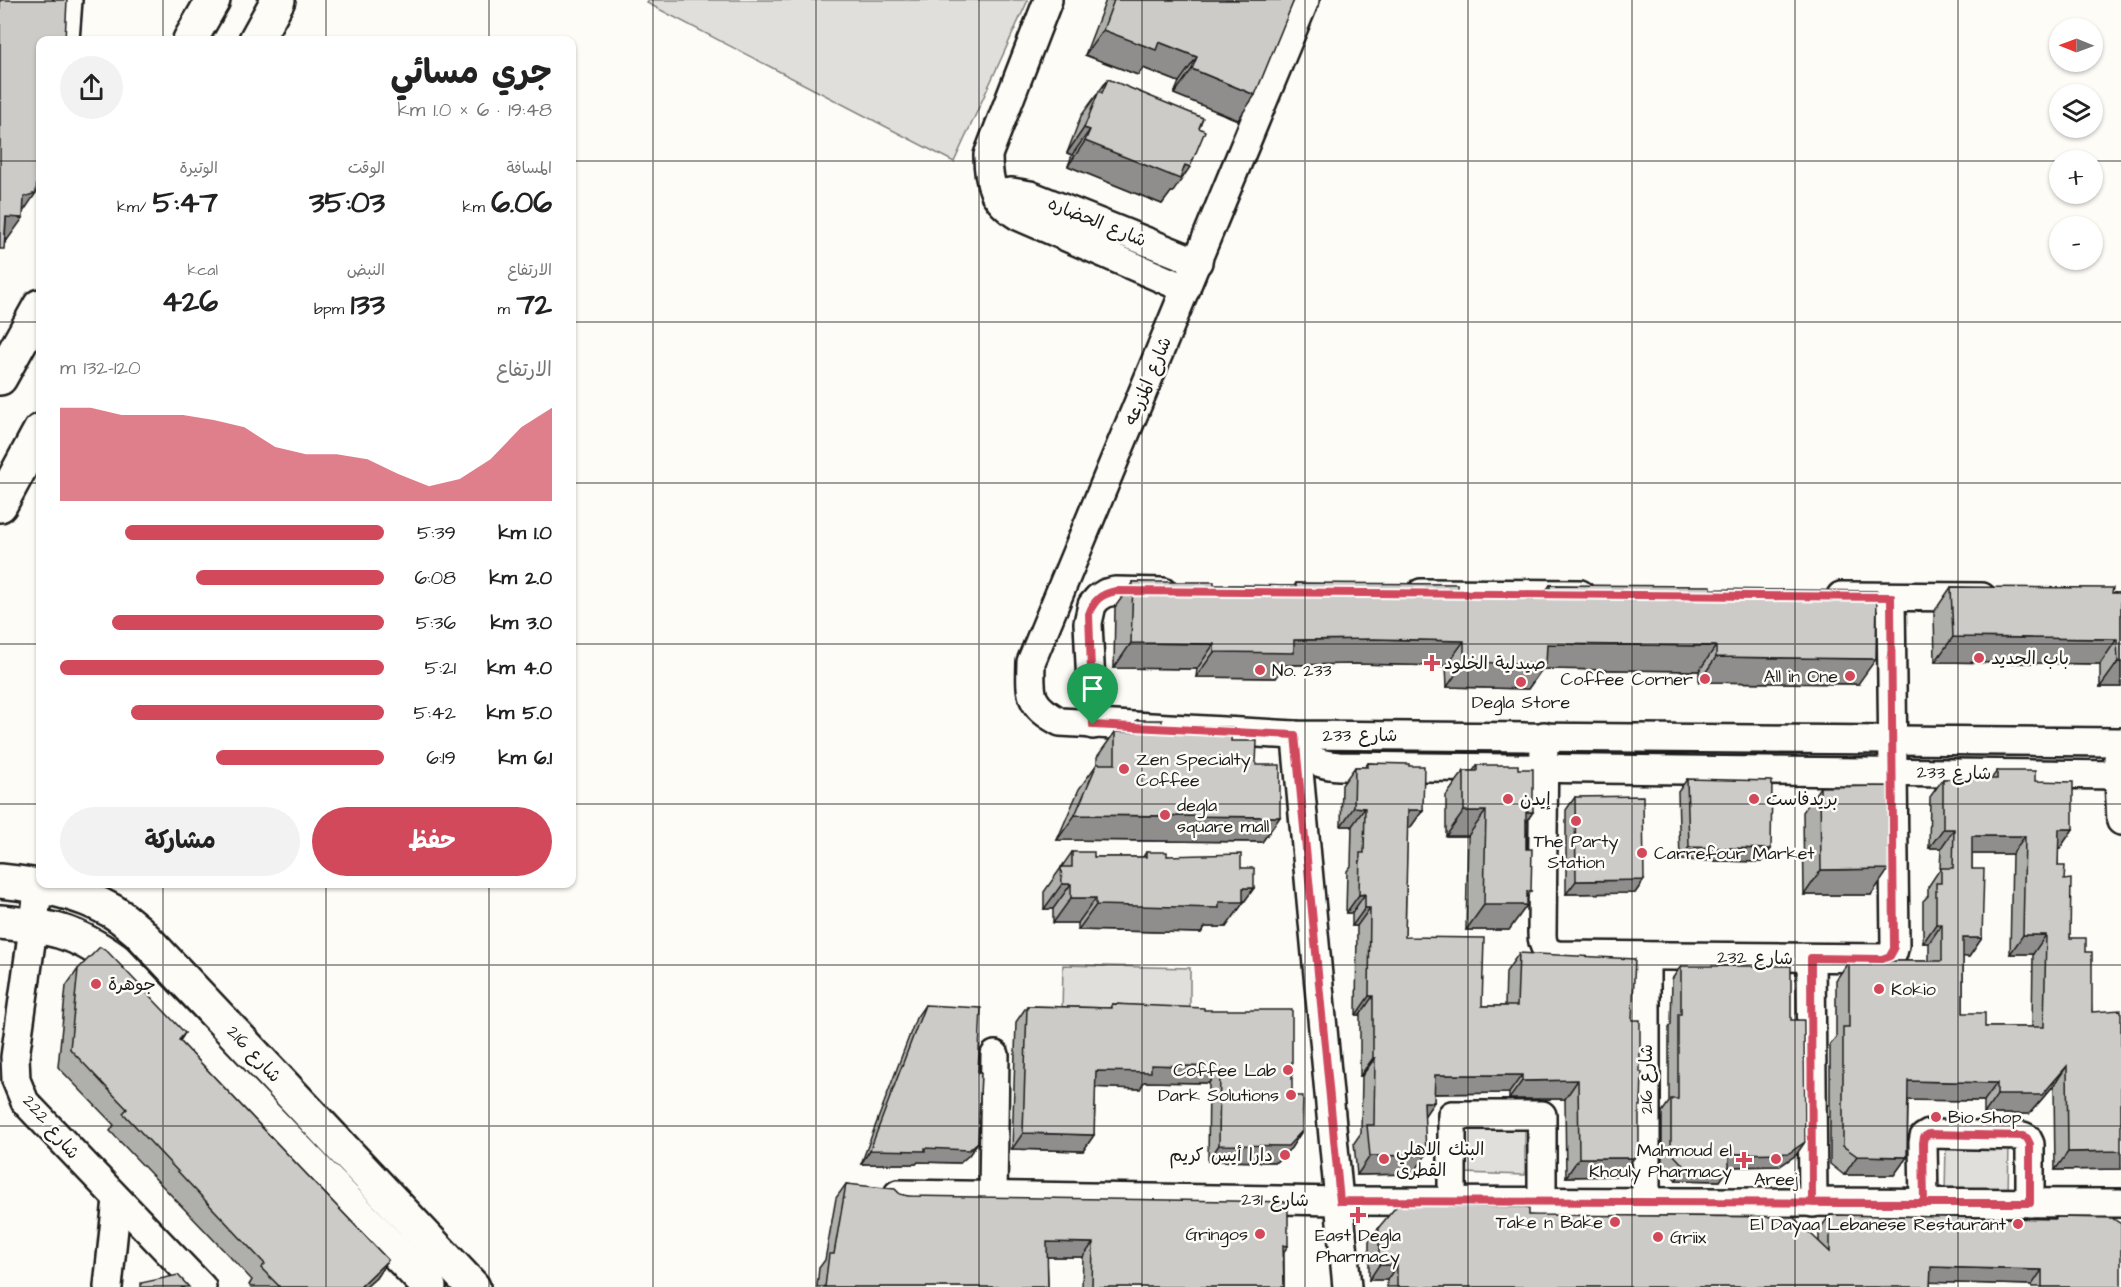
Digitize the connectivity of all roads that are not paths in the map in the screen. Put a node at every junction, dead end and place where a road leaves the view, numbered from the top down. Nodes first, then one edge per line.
1 (68, 0) edge
2 (213, 0) edge
3 (278, 0) edge
4 (1048, 0) edge
5 (1305, 0) edge
6 (65, 36) edge
7 (192, 36) edge
8 (257, 36) edge
9 (994, 194) junction
10 (1198, 262) junction
11 (1186, 289) junction
12 (36, 313) edge
13 (0, 378) edge
14 (36, 438) edge
15 (0, 505) edge
16 (1187, 592) edge
17 (1402, 593) edge
18 (1605, 595) edge
19 (1820, 596) edge
20 (1891, 597) junction
21 (2006, 597) edge
22 (1093, 725) junction
23 (1295, 735) junction
24 (1544, 736) junction
25 (1893, 740) junction
26 (2119, 742) edge
27 (1544, 768) junction
28 (1893, 772) junction
29 (2120, 775) edge
30 (2121, 821) edge
31 (0, 881) edge
32 (36, 885) edge
33 (39, 888) edge
34 (49, 888) edge
35 (0, 922) edge
36 (34, 925) junction
37 (1646, 956) junction
38 (1811, 958) junction
39 (995, 1055) dead end
40 (898, 1194) edge
41 (993, 1195) junction
42 (117, 1199) junction
43 (1340, 1201) junction
44 (1452, 1201) junction
45 (1542, 1202) junction
46 (1646, 1202) junction
47 (1812, 1203) junction
48 (1924, 1203) junction
49 (2030, 1203) junction
50 (2121, 1203) edge
51 (427, 1286) edge
52 (108, 1287) edge
53 (202, 1287) edge
54 (473, 1287) edge
55 (1347, 1287) edge

1 - 6 street
2 - 7 main road
3 - 8 main road
4 - 9 street
5 - 10 street, شارع المزرعه
9 - 10 street, شارع الحضاره
9 - 11 street, شارع الحضاره
10 - 11 street, شارع المزرعه
11 - 22 street, شارع المزرعه
12 - 13 main road
14 - 15 main road
16 - 22 street
17 - 18 street
19 - 20 street
20 - 21 street
20 - 25 street, شارع 232
22 - 23 street, شارع المزرعه
23 - 24 street, شارع 233
23 - 27 street, شارع 233
23 - 43 street
24 - 25 street, شارع 233
24 - 27 street, شارع 232
25 - 26 street, شارع 233
25 - 28 street, شارع 232
26 - 29 street
27 - 28 street, شارع 233
27 - 37 street, شارع 232
28 - 29 street, شارع 233
28 - 38 street, شارع 232
29 - 30 street
31 - 32 main road, شارع 216
33 - 36 street, شارع 222
34 - 54 main road, شارع 216
35 - 36 main road, شارع 216
36 - 42 street, شارع 222
36 - 51 main road, شارع 216
37 - 38 street, شارع 232
37 - 46 street, شارع 216
38 - 47 street
39 - 41 street
40 - 41 street, شارع 231
41 - 43 street, شارع 231
42 - 52 street
42 - 53 street, شارع 222
43 - 44 street, شارع 231
43 - 55 street
44 - 45 street, شارع 231
44 - 45 street
45 - 46 street, شارع 231
46 - 47 street, شارع 231
47 - 48 street, شارع 231
48 - 49 street, شارع 231
48 - 49 street
49 - 50 street, شارع 231

